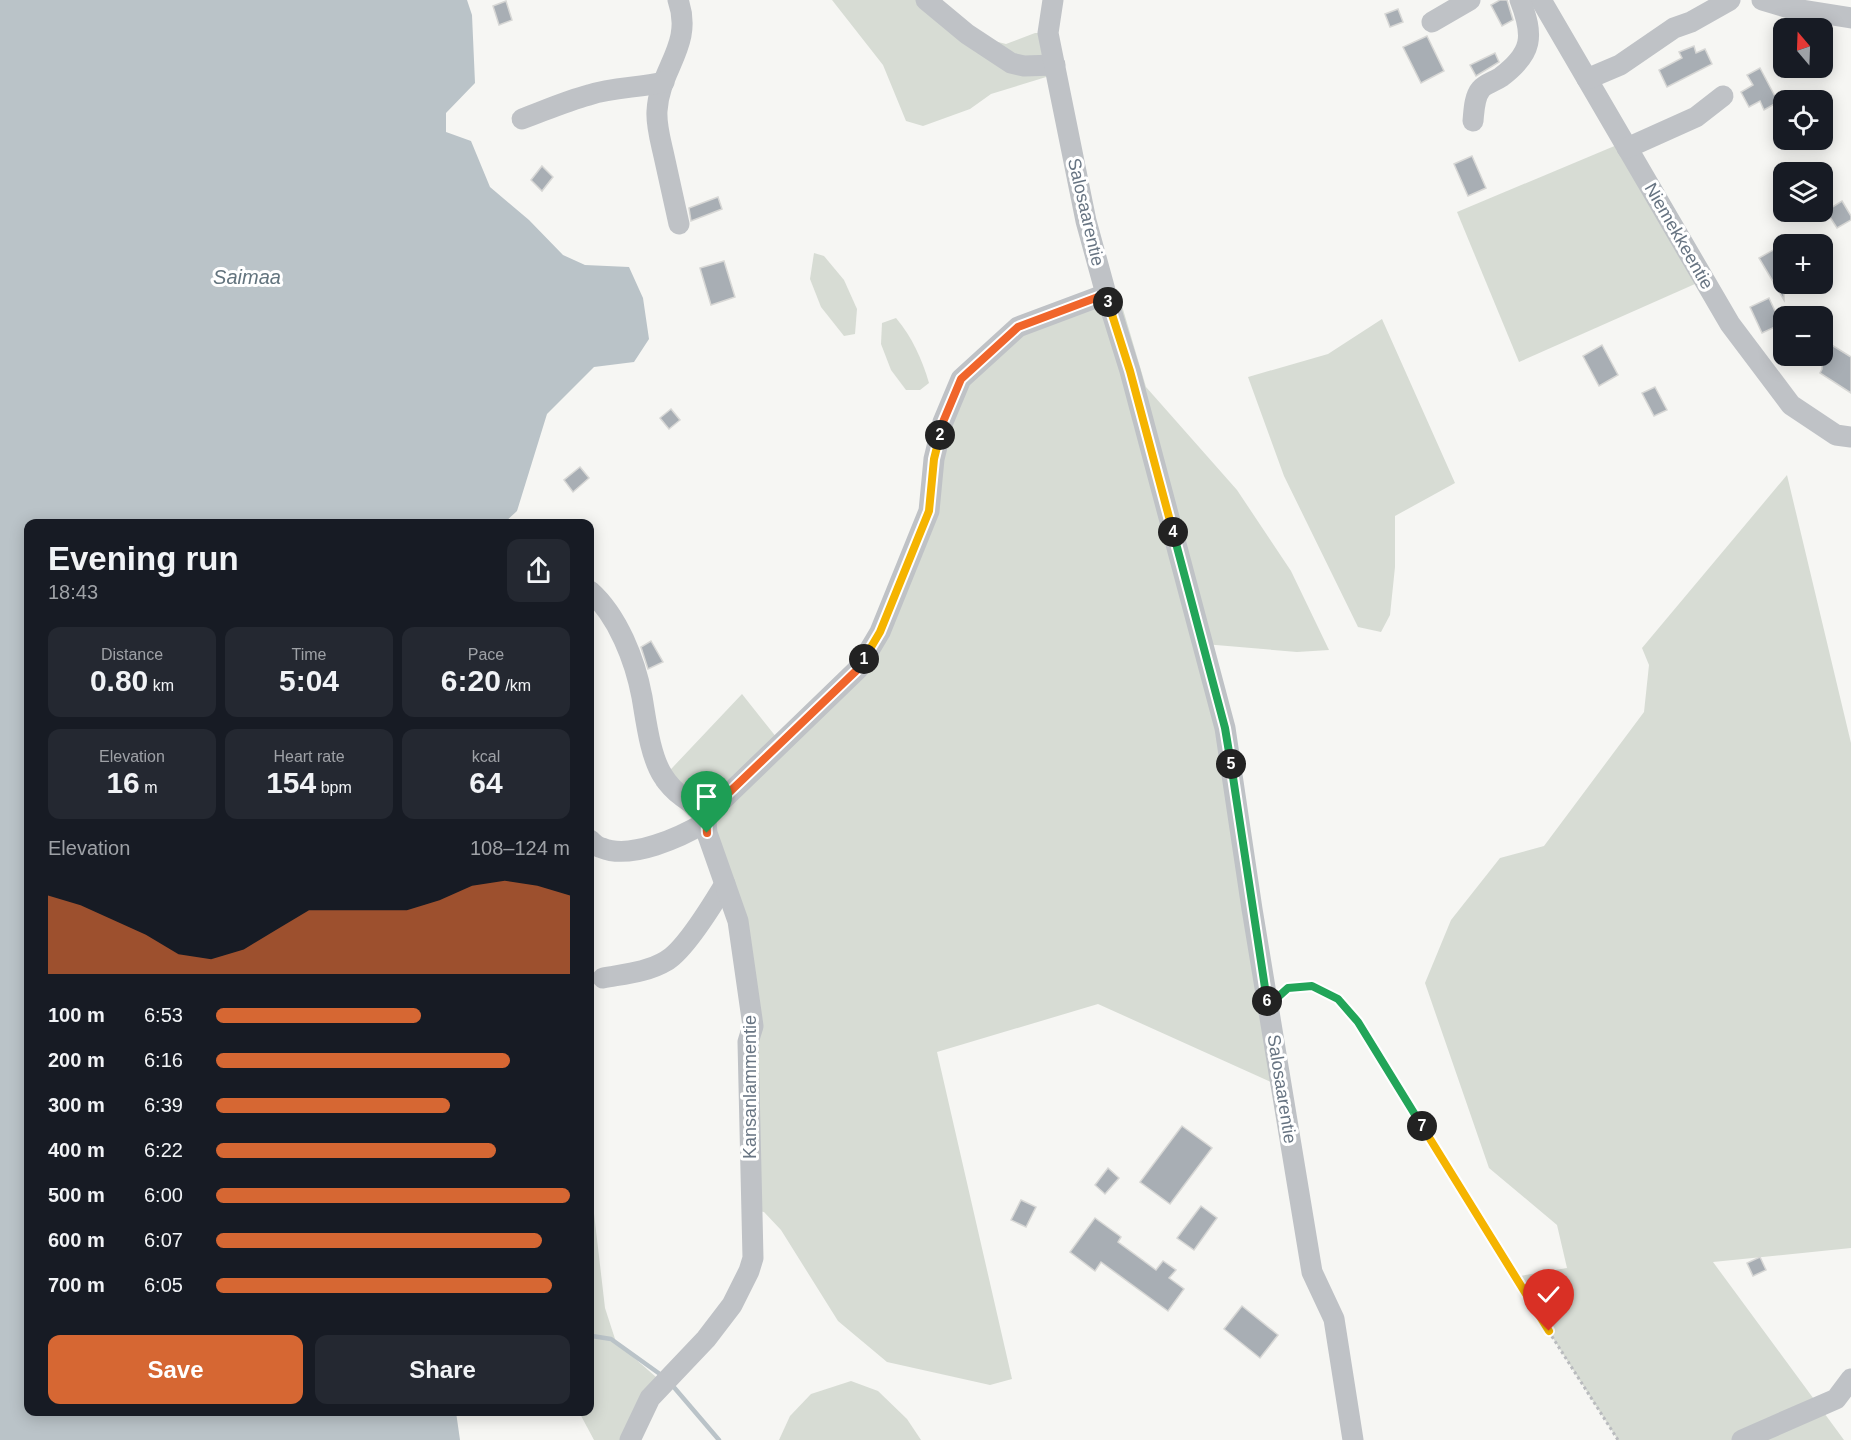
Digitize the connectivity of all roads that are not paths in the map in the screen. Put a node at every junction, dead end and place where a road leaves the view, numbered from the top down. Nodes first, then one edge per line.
1 (678, 0) edge
2 (1053, 0) edge
3 (1470, 0) edge
4 (1520, 0) edge
5 (1541, 0) edge
6 (1730, 0) edge
7 (1762, 0) edge
8 (931, 3) edge
9 (1851, 18) edge
10 (1432, 22) dead end
11 (1054, 65) junction
12 (664, 79) junction
13 (1587, 79) junction
14 (1723, 96) dead end
15 (522, 119) dead end
16 (1473, 121) dead end
17 (1627, 148) junction
18 (679, 224) dead end
19 (1106, 294) junction
20 (1851, 436) edge
21 (594, 595) edge
22 (708, 818) junction
23 (594, 843) edge
24 (725, 885) junction
25 (603, 978) dead end
26 (1851, 1378) edge
27 (630, 1440) edge
28 (1353, 1440) edge
29 (1742, 1440) edge

1 - 12 street
2 - 11 street, Salosaarentie
3 - 10 street
4 - 16 street
5 - 13 street, Niemekkeentie
6 - 13 street
7 - 9 street
8 - 11 street
11 - 19 street, Salosaarentie
12 - 15 street
12 - 18 street
13 - 17 street, Niemekkeentie
14 - 17 street
17 - 20 street, Niemekkeentie
19 - 22 street
19 - 28 street, Salosaarentie
21 - 22 street
22 - 23 street
22 - 24 street, Kansanlammentie
24 - 25 street
24 - 27 street, Kansanlammentie
26 - 29 street

